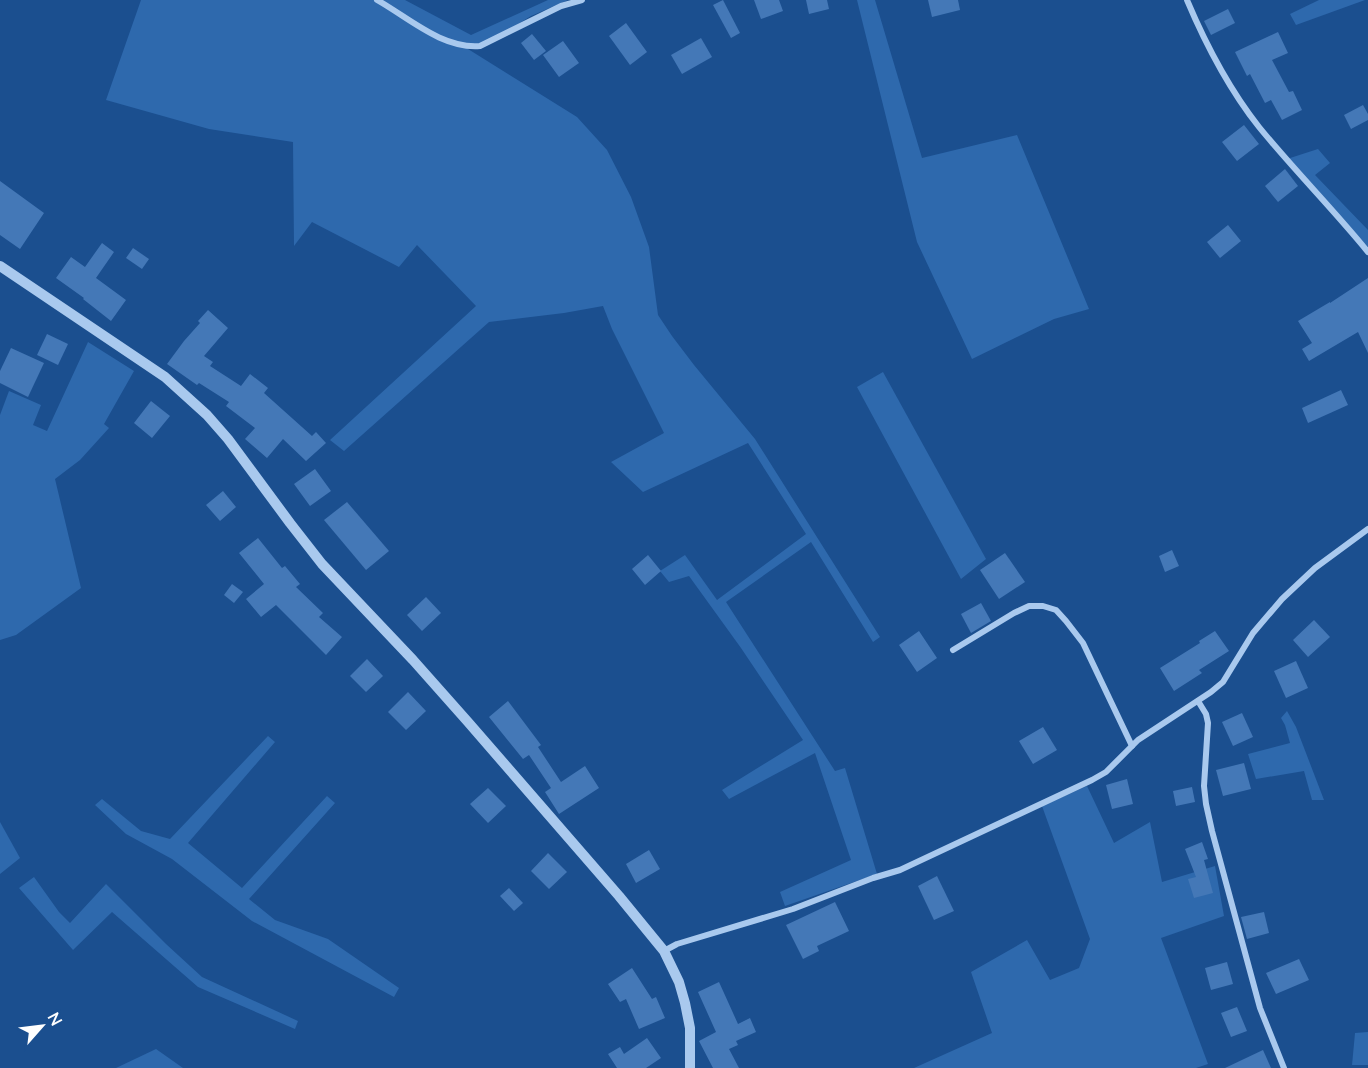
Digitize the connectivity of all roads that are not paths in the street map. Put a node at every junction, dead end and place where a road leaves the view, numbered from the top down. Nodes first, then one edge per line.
1 (377, 0) edge
2 (582, 0) edge
3 (1187, 0) edge
4 (1368, 252) edge
5 (0, 266) edge
6 (1368, 528) edge
7 (954, 650) dead end
8 (1198, 701) junction
9 (1132, 746) junction
10 (664, 951) junction
11 (690, 1068) edge
12 (1284, 1068) edge

1 - 2 street
3 - 4 street
5 - 10 street
6 - 8 street
7 - 9 street
8 - 9 street
8 - 12 street
9 - 10 street
10 - 11 street

